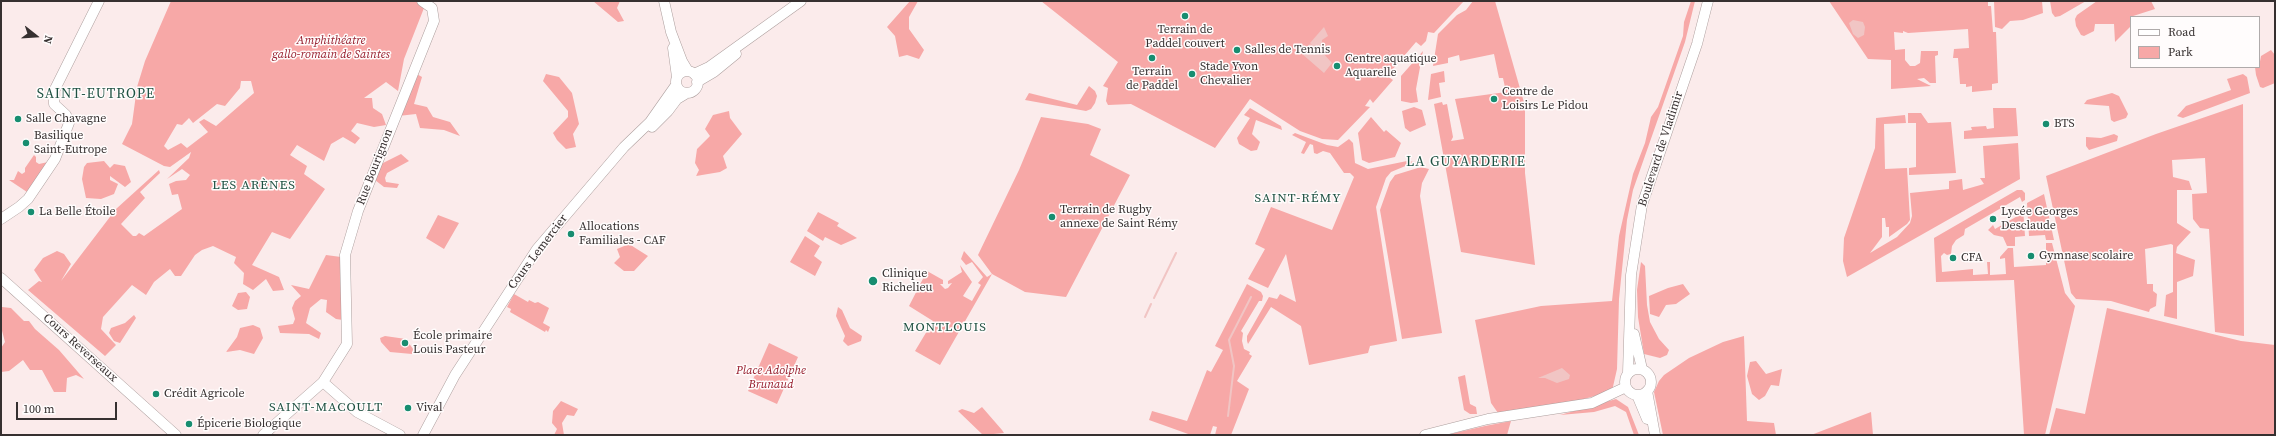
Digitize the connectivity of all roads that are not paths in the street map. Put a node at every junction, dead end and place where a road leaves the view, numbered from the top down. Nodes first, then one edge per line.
1 (99, 1) edge
2 (422, 1) edge
3 (664, 1) edge
4 (801, 1) edge
5 (1708, 1) edge
6 (671, 32) junction
7 (693, 76) junction
8 (676, 81) junction
9 (687, 93) junction
10 (618, 155) junction
11 (1, 219) edge
12 (1, 278) edge
13 (1631, 320) junction
14 (1642, 369) junction
15 (1628, 373) junction
16 (323, 382) junction
17 (1626, 387) junction
18 (1642, 393) junction
19 (176, 435) edge
20 (263, 435) edge
21 (400, 435) edge
22 (423, 435) edge
23 (1425, 435) edge
24 (1654, 435) edge

1 - 11 main road
2 - 16 main road, Rue Bourignon
3 - 6 main road
4 - 7 main road
5 - 13 main road, Boulevard de Vladimir
6 - 7 main road
6 - 8 main road
7 - 8 main road
7 - 9 main road
8 - 9 main road
8 - 10 main road, Cours Lemercier
9 - 10 main road
10 - 22 main road, Cours Lemercier
12 - 19 main road, Cours Reverseaux
13 - 14 main road
13 - 15 main road, Boulevard de Vladimir
14 - 15 main road
14 - 18 main road
15 - 17 main road
16 - 20 main road, Rue Bourignon
16 - 21 main road
17 - 18 main road
17 - 23 main road
18 - 24 main road

